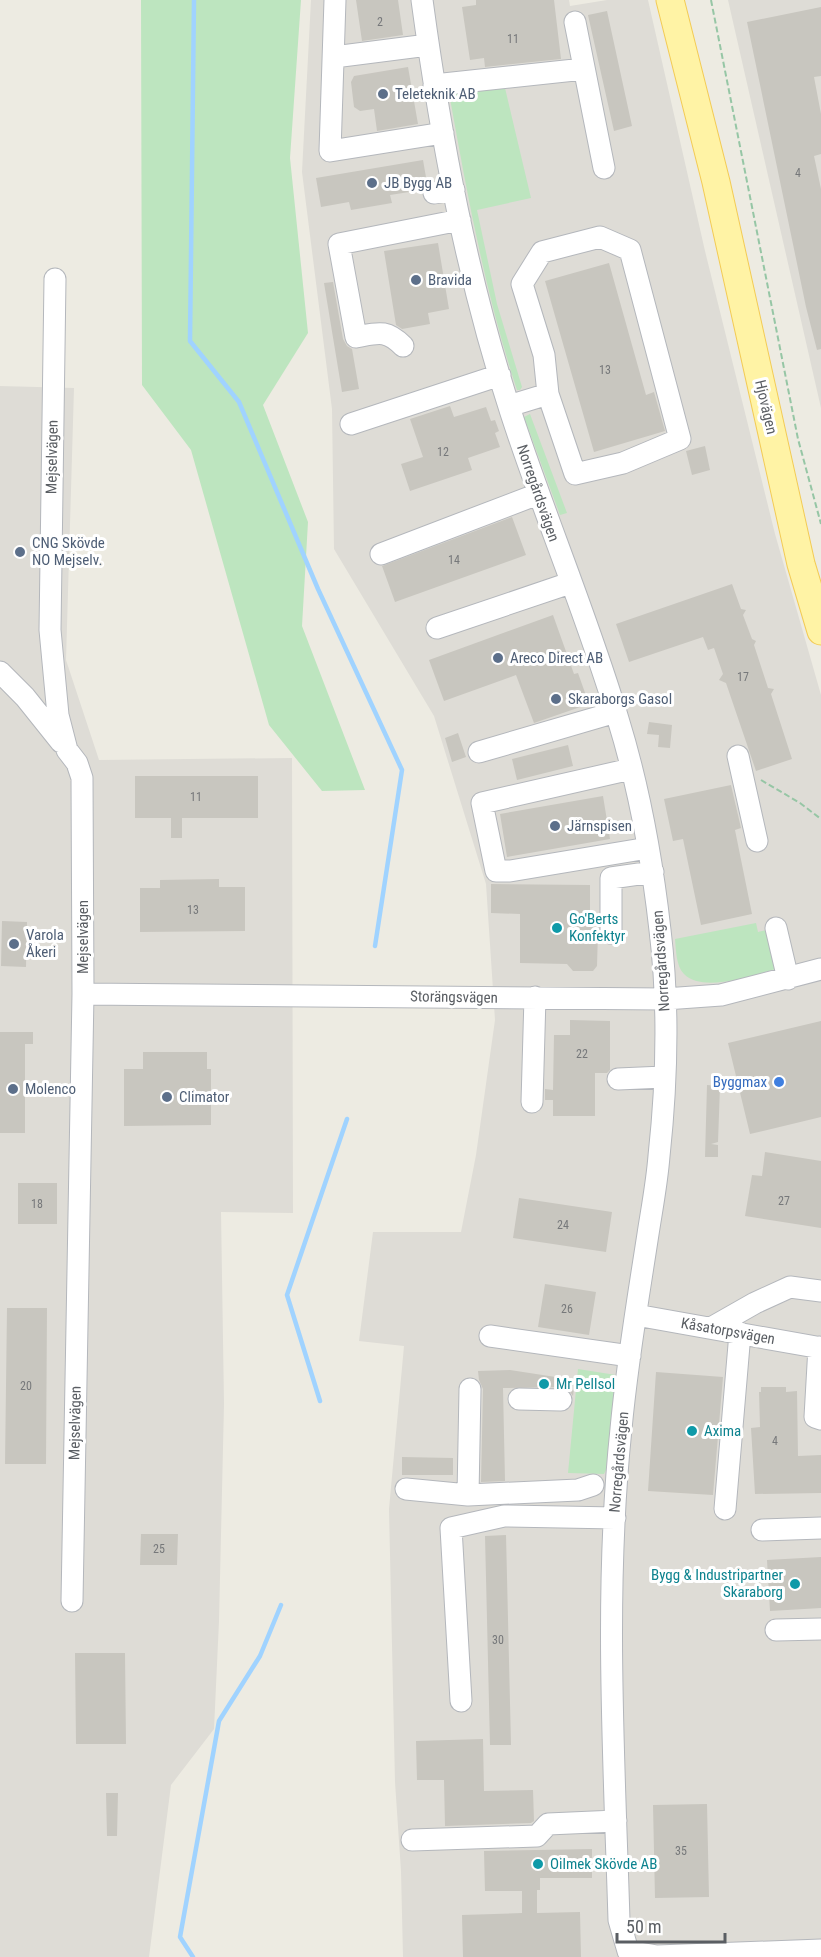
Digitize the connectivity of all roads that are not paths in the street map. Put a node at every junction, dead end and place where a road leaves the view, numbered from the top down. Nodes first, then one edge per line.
1 (335, 0) edge
2 (422, 0) edge
3 (670, 0) edge
4 (681, 0) edge
5 (575, 22) dead end
6 (428, 45) junction
7 (334, 57) junction
8 (584, 69) junction
9 (434, 85) junction
10 (443, 133) junction
11 (604, 168) dead end
12 (716, 182) junction
13 (460, 220) junction
14 (55, 279) dead end
15 (403, 346) dead end
16 (500, 375) junction
17 (548, 394) junction
18 (509, 406) junction
19 (351, 424) dead end
20 (537, 494) junction
21 (381, 554) dead end
22 (570, 583) junction
23 (437, 628) dead end
24 (821, 632) edge
25 (0, 672) edge
26 (616, 712) junction
27 (68, 750) junction
28 (479, 752) dead end
29 (740, 764) road end
30 (631, 769) junction
31 (757, 841) dead end
32 (648, 848) junction
33 (652, 872) junction
34 (776, 928) dead end
35 (611, 933) dead end
36 (821, 969) edge
37 (788, 979) junction
38 (83, 994) junction
39 (535, 997) junction
40 (665, 999) junction
41 (664, 1077) junction
42 (618, 1079) dead end
43 (532, 1102) dead end
44 (821, 1291) edge
45 (636, 1315) junction
46 (711, 1328) junction
47 (740, 1334) junction
48 (490, 1336) dead end
49 (820, 1348) edge
50 (630, 1356) junction
51 (470, 1389) dead end
52 (519, 1399) dead end
53 (561, 1400) dead end
54 (821, 1419) edge
55 (521, 1480) dead end
56 (617, 1483) junction
57 (593, 1485) junction
58 (406, 1489) dead end
59 (468, 1495) junction
60 (724, 1509) dead end
61 (615, 1518) junction
62 (821, 1528) edge
63 (762, 1530) dead end
64 (72, 1601) dead end
65 (821, 1629) edge
66 (776, 1630) dead end
67 (460, 1701) dead end
68 (616, 1821) junction
69 (412, 1840) dead end
70 (821, 1950) edge

1 - 7 street
2 - 6 street, Norregårdsvägen
3 - 12 main road, Hjovägen
4 - 12 main road, Hjovägen
5 - 8 street
6 - 7 street
6 - 9 street, Norregårdsvägen
7 - 10 street
8 - 9 street
8 - 11 street
9 - 10 street, Norregårdsvägen
10 - 13 street, Norregårdsvägen
12 - 24 main road, Hjovägen
13 - 15 street
13 - 16 street, Norregårdsvägen
14 - 27 street, Mejselvägen
16 - 18 street, Norregårdsvägen
16 - 19 street
17 - 17 street
17 - 18 street
18 - 20 street, Norregårdsvägen
20 - 21 street
20 - 22 street, Norregårdsvägen
22 - 23 street
22 - 26 street, Norregårdsvägen
25 - 27 street
26 - 28 street
26 - 30 street, Norregårdsvägen
27 - 38 street, Mejselvägen
29 - 31 street
30 - 32 street, Norregårdsvägen
30 - 32 street
32 - 33 street, Norregårdsvägen
33 - 35 street
33 - 40 street, Norregårdsvägen
34 - 37 street
36 - 37 street, Storängsvägen
37 - 40 street, Storängsvägen
38 - 39 street, Storängsvägen
38 - 64 street, Mejselvägen
39 - 40 street, Storängsvägen
39 - 43 street
40 - 41 street, Norregårdsvägen
41 - 42 street
41 - 45 street, Norregårdsvägen
44 - 46 street
45 - 46 street, Kåsatorpsvägen
45 - 50 street, Norregårdsvägen
46 - 47 street, Kåsatorpsvägen
47 - 49 street, Kåsatorpsvägen
47 - 60 street
48 - 50 street
49 - 54 street
50 - 56 street, Norregårdsvägen
51 - 59 street
52 - 53 street
55 - 57 street
56 - 57 street
56 - 61 street, Norregårdsvägen
57 - 59 street
58 - 59 street
61 - 67 street
61 - 68 street, Norregårdsvägen
62 - 63 street
65 - 66 street
68 - 69 street
68 - 70 street, Norregårdsvägen

